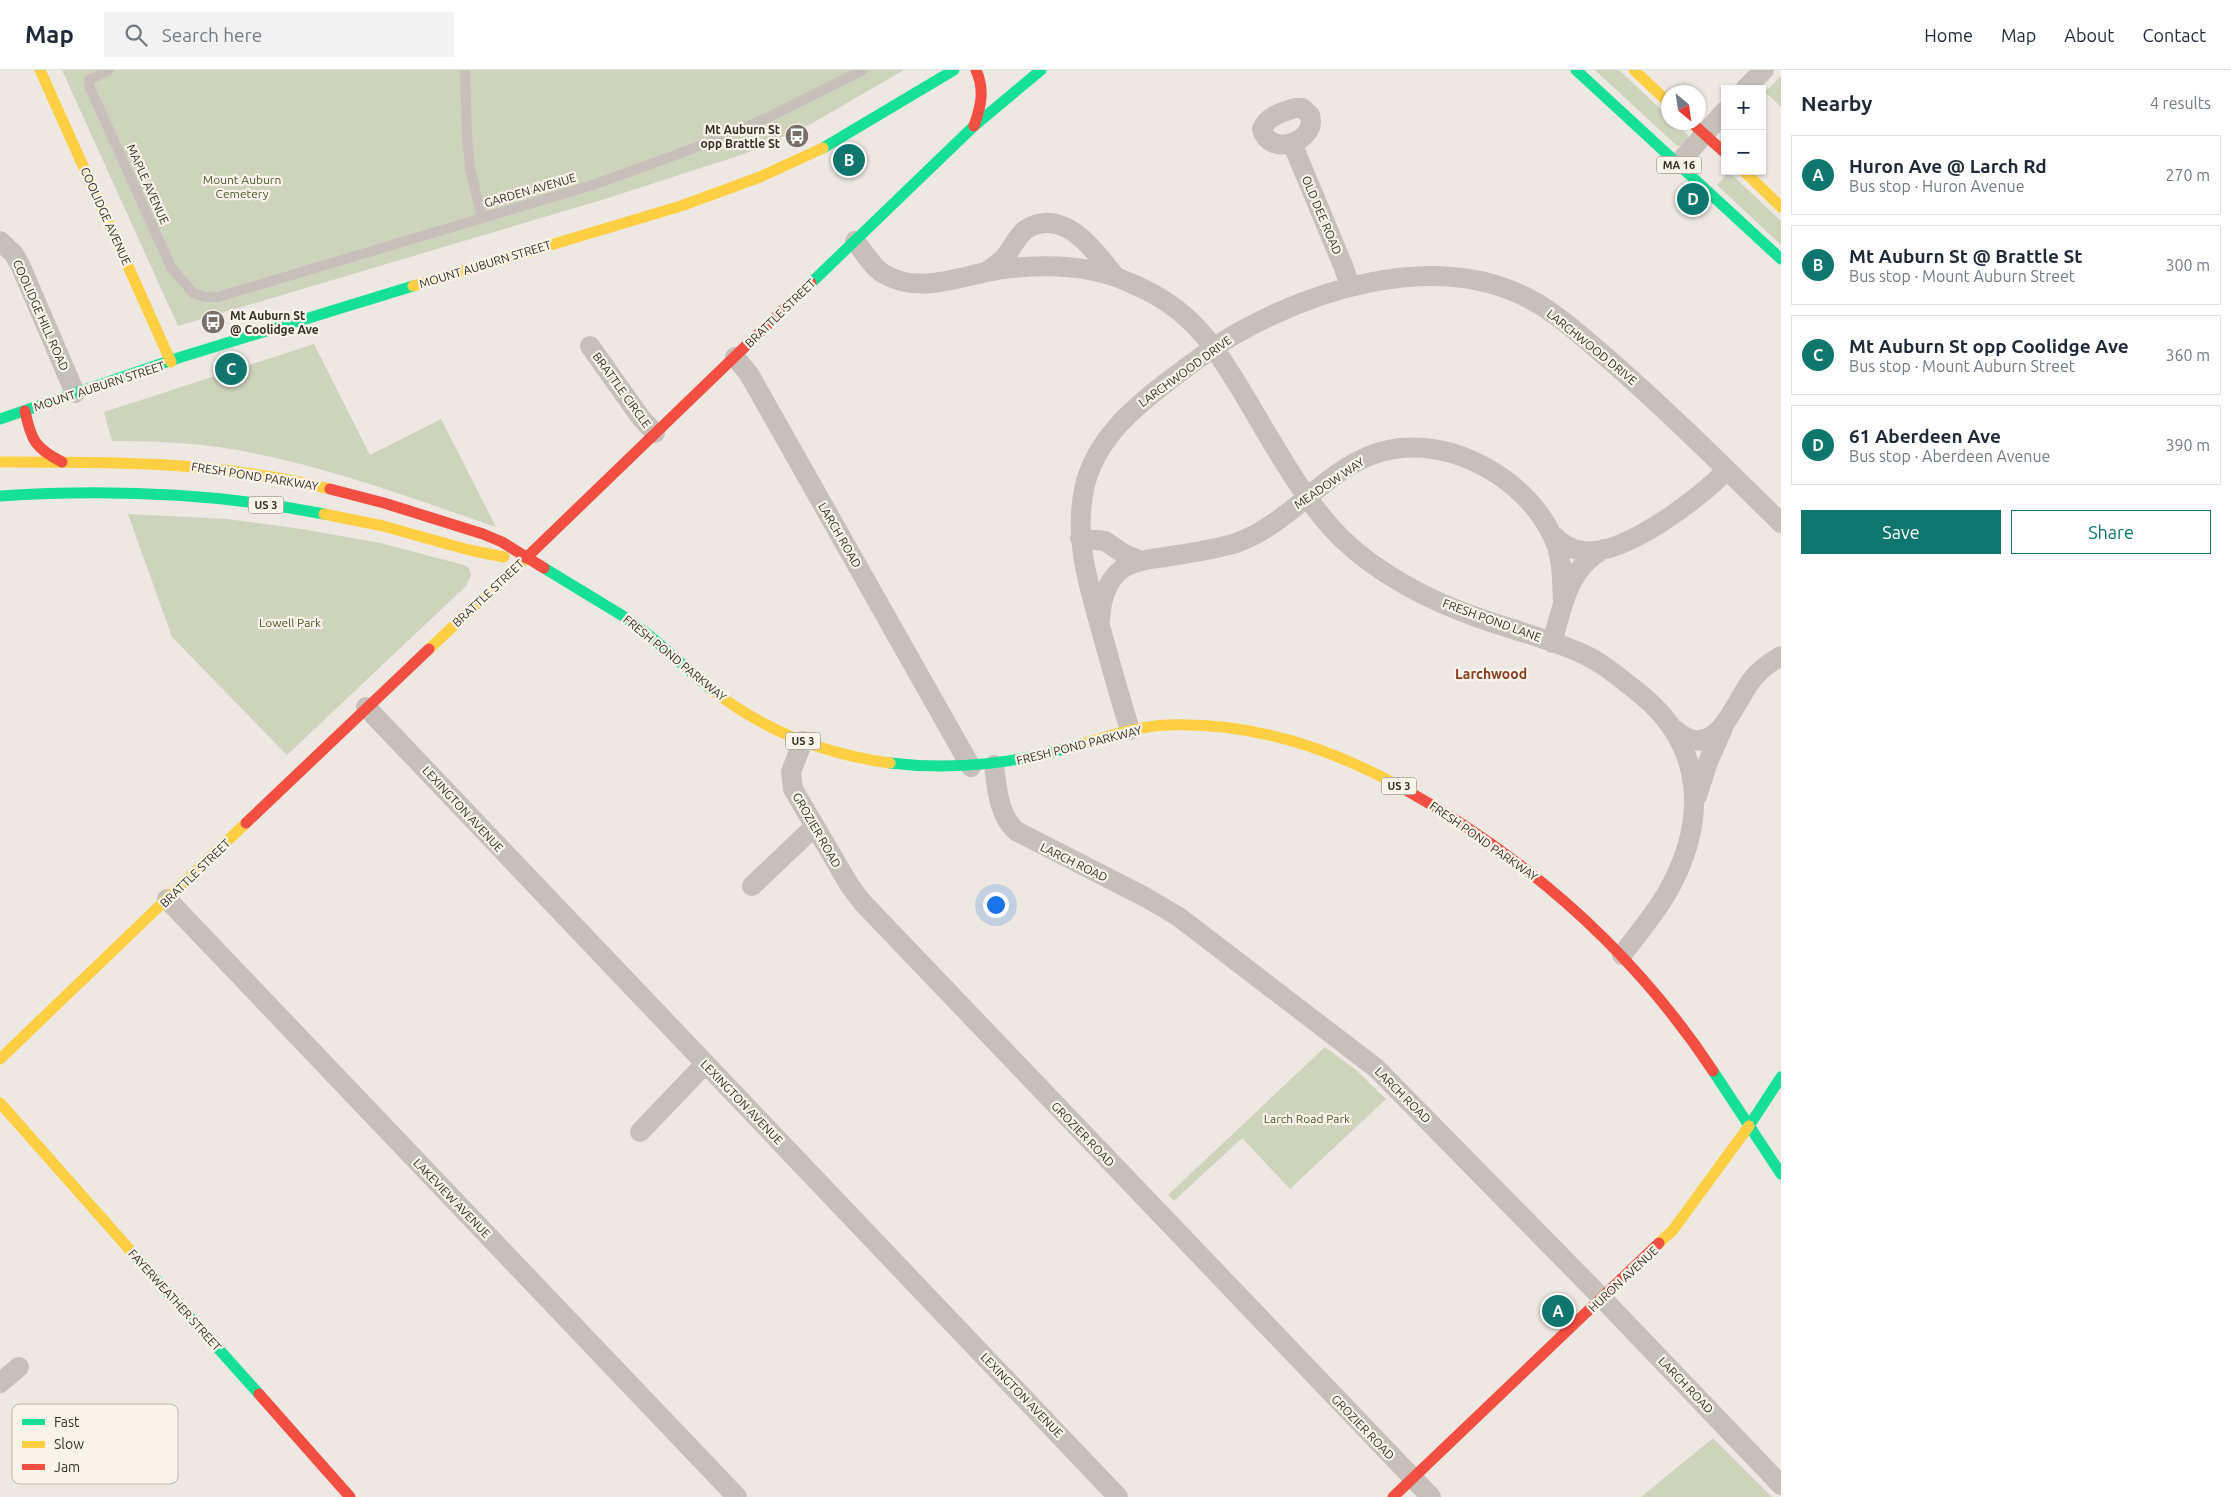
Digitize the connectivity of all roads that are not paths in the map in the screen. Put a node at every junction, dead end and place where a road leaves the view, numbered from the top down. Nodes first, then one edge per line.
1 (40, 70) edge
2 (110, 70) edge
3 (465, 70) edge
4 (863, 70) edge
5 (954, 70) edge
6 (976, 70) edge
7 (1041, 70) edge
8 (1576, 70) edge
9 (1634, 70) edge
10 (1764, 70) edge
11 (842, 74) edge
12 (1749, 85) edge
13 (1661, 95) edge
14 (1721, 114) edge
15 (1706, 123) edge
16 (974, 126) junction
17 (1697, 130) edge
18 (1700, 130) edge
19 (1292, 143) dead end
20 (1721, 150) edge
21 (1678, 164) junction
22 (1748, 175) edge
23 (1781, 207) edge
24 (482, 218) junction
25 (0, 241) edge
26 (854, 241) junction
27 (1781, 260) edge
28 (986, 273) junction
29 (1115, 276) junction
30 (1350, 287) junction
31 (193, 293) joint
32 (590, 346) dead end
33 (1214, 348) junction
34 (735, 357) junction
35 (171, 362) junction
36 (75, 393) junction
37 (25, 410) junction
38 (0, 419) edge
39 (655, 433) junction
40 (0, 462) edge
41 (62, 462) junction
42 (1727, 470) junction
43 (0, 496) edge
44 (1308, 496) junction
45 (1781, 523) edge
46 (1553, 535) junction
47 (1080, 538) junction
48 (1604, 549) junction
49 (526, 558) junction
50 (1141, 561) junction
51 (1563, 604) junction
52 (1100, 625) junction
53 (1552, 642) junction
54 (1781, 656) edge
55 (366, 707) junction
56 (1723, 728) junction
57 (1674, 729) junction
58 (1130, 730) junction
59 (803, 741) junction
60 (994, 765) junction
61 (971, 767) junction
62 (1695, 808) junction
63 (815, 826) junction
64 (752, 886) dead end
65 (167, 899) junction
66 (1622, 955) junction
67 (0, 1059) edge
68 (705, 1064) junction
69 (1781, 1077) edge
70 (0, 1103) edge
71 (1749, 1126) junction
72 (640, 1132) dead end
73 (1781, 1174) edge
74 (1602, 1298) junction
75 (19, 1367) dead end
76 (0, 1383) edge
77 (1412, 1479) junction
78 (1781, 1485) edge
79 (350, 1497) edge
80 (737, 1497) edge
81 (1118, 1497) edge
82 (1393, 1497) edge
83 (1431, 1497) edge

1 - 35 main road, COOLIDGE AVENUE
2 - 31 lane, MAPLE AVENUE
3 - 24 lane
4 - 11 lane, GARDEN AVENUE
5 - 35 main road, MOUNT AUBURN STREET
6 - 16 main road
7 - 16 main road, BRATTLE STREET
8 - 21 main road, MA 16
9 - 13 main road
10 - 12 street
11 - 24 lane, GARDEN AVENUE
14 - 15 street
16 - 26 main road, BRATTLE STREET
17 - 21 street
18 - 20 main road, MA 16
19 - 30 street, OLD DEE ROAD
21 - 27 main road, MA 16
22 - 23 main road
24 - 31 lane, GARDEN AVENUE
25 - 36 street, COOLIDGE HILL ROAD
26 - 28 street, FRESH POND LANE
26 - 34 main road, BRATTLE STREET
28 - 29 street, FRESH POND LANE
28 - 29 street, FRESH POND LANE
29 - 33 street, FRESH POND LANE
30 - 33 street, LARCHWOOD DRIVE
30 - 42 street, LARCHWOOD DRIVE
32 - 39 street, BRATTLE CIRCLE
33 - 44 street, FRESH POND LANE
33 - 47 street, LARCHWOOD DRIVE
34 - 39 main road, BRATTLE STREET
34 - 61 street, LARCH ROAD
35 - 36 main road, MOUNT AUBURN STREET
36 - 37 main road, MOUNT AUBURN STREET
37 - 38 main road, MOUNT AUBURN STREET
37 - 41 main road
39 - 49 main road, BRATTLE STREET
40 - 41 main road, FRESH POND PARKWAY / US 3
41 - 49 main road, FRESH POND PARKWAY / US 3
42 - 45 street, LARCHWOOD DRIVE
42 - 48 street, MEADOW WAY
43 - 49 main road, FRESH POND PARKWAY / US 3
44 - 46 street, MEADOW WAY
44 - 50 street, MEADOW WAY
44 - 53 street, FRESH POND LANE
46 - 48 street, MEADOW WAY
46 - 51 street, MEADOW WAY
47 - 50 street
47 - 52 street, LARCHWOOD DRIVE
48 - 51 street, MEADOW WAY
49 - 55 main road, BRATTLE STREET
49 - 59 main road, FRESH POND PARKWAY / US 3
50 - 52 street, MEADOW WAY
51 - 53 street, MEADOW WAY
52 - 58 street, LARCHWOOD DRIVE
53 - 57 street, FRESH POND LANE
54 - 56 street
55 - 65 main road, BRATTLE STREET
55 - 68 street, LEXINGTON AVENUE
56 - 57 street
56 - 62 street
57 - 62 street, FRESH POND LANE
58 - 60 main road, FRESH POND PARKWAY / US 3
58 - 66 main road, FRESH POND PARKWAY / US 3
59 - 61 main road, FRESH POND PARKWAY / US 3
59 - 63 street, GROZIER ROAD
60 - 61 main road, FRESH POND PARKWAY / US 3
60 - 74 street, LARCH ROAD
62 - 66 street, FRESH POND LANE
63 - 64 street
63 - 77 street, GROZIER ROAD
65 - 67 main road, BRATTLE STREET
65 - 80 street, LAKEVIEW AVENUE
66 - 71 main road, FRESH POND PARKWAY / US 3
68 - 72 street
68 - 81 street, LEXINGTON AVENUE
69 - 71 main road, HURON AVENUE
70 - 79 main road, FAYERWEATHER STREET
71 - 73 main road, FRESH POND PARKWAY / US 3
71 - 74 main road, HURON AVENUE
74 - 77 main road, HURON AVENUE
74 - 78 street, LARCH ROAD
75 - 76 street
77 - 82 main road, HURON AVENUE
77 - 83 street, GROZIER ROAD

